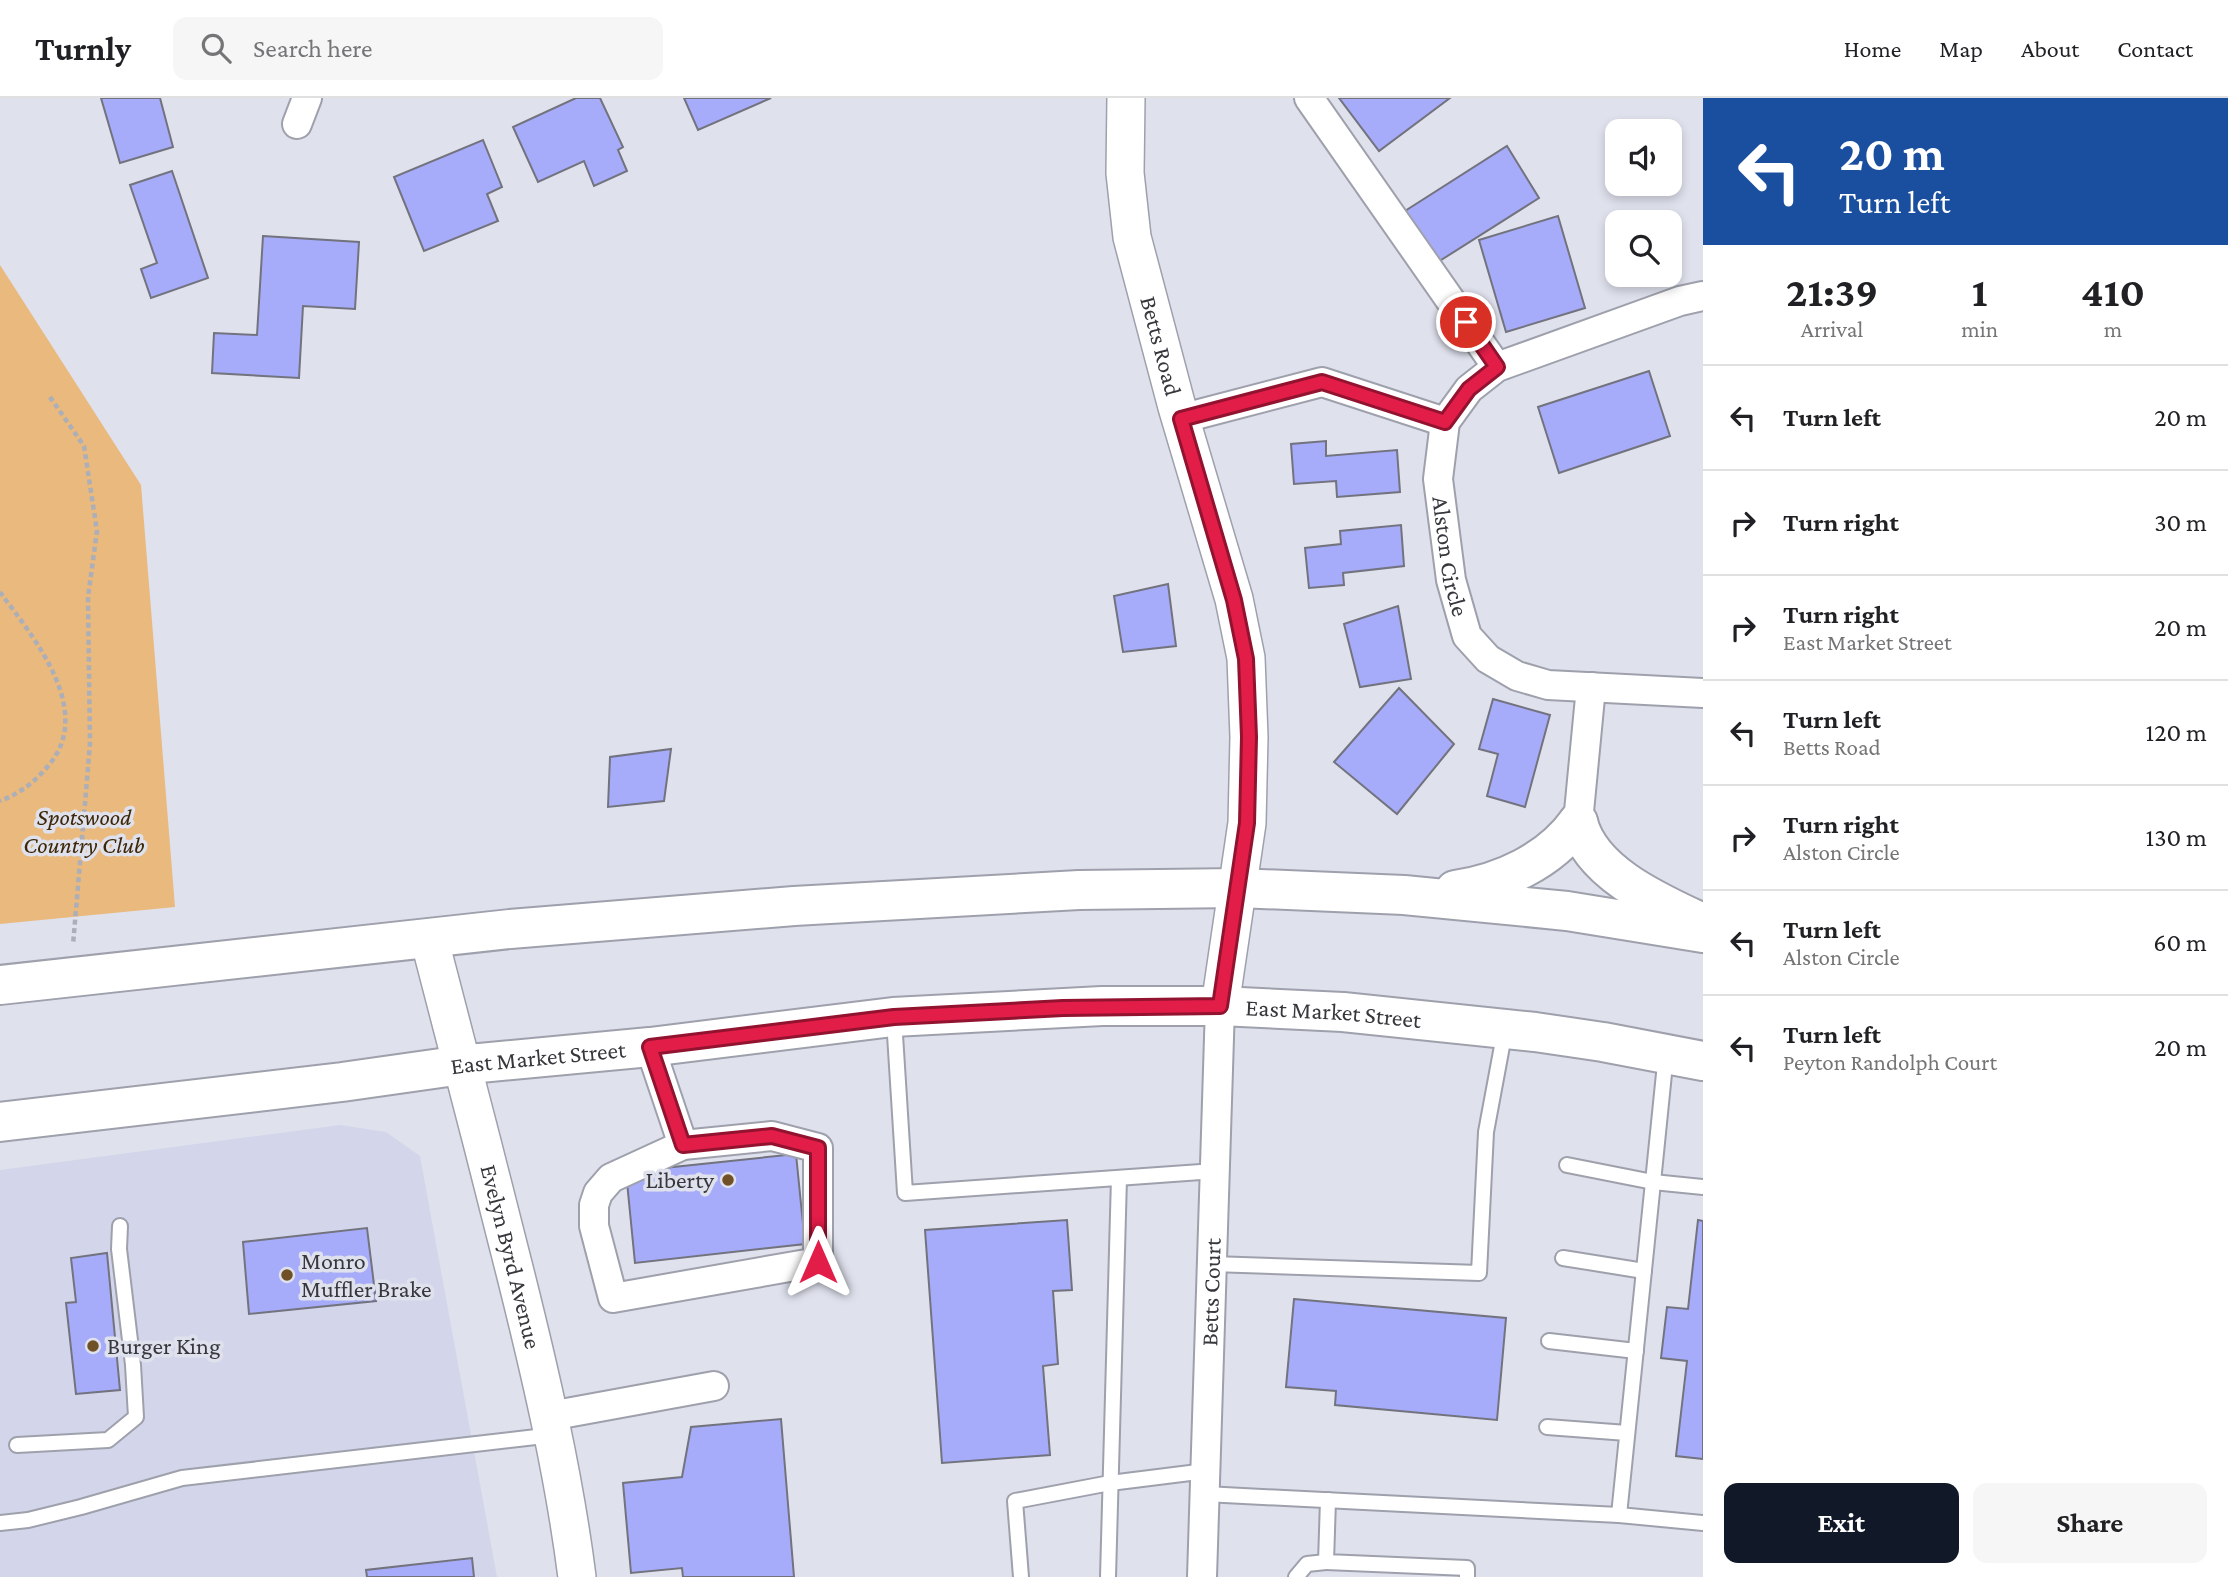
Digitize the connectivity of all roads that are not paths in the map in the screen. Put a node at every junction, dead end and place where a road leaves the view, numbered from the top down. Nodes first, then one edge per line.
1 (1126, 98) edge
2 (1309, 98) edge
3 (1703, 296) edge
4 (1497, 367) junction
5 (1181, 419) junction
6 (1445, 422) junction
7 (1591, 687) junction
8 (1703, 692) edge
9 (1578, 822) junction
10 (1238, 888) junction
11 (1404, 895) junction
12 (1703, 923) edge
13 (1703, 933) edge
14 (429, 938) junction
15 (0, 985) edge
16 (1220, 1006) junction
17 (894, 1017) junction
18 (1506, 1028) junction
19 (650, 1047) junction
20 (1666, 1053) junction
21 (1703, 1061) edge
22 (462, 1065) junction
23 (0, 1122) edge
24 (683, 1145) junction
25 (1567, 1166) dead end
26 (1215, 1171) junction
27 (1119, 1178) junction
28 (1653, 1182) junction
29 (1703, 1187) edge
30 (120, 1226) dead end
31 (1563, 1258) dead end
32 (1212, 1264) junction
33 (1644, 1272) junction
34 (1549, 1342) dead end
35 (1636, 1351) junction
36 (714, 1386) dead end
37 (552, 1425) junction
38 (1547, 1427) dead end
39 (1627, 1433) junction
40 (17, 1445) dead end
41 (1205, 1482) junction
42 (1110, 1483) junction
43 (1328, 1500) junction
44 (1619, 1515) junction
45 (0, 1523) edge
46 (1703, 1523) edge
47 (1325, 1563) junction
48 (577, 1577) edge
49 (1021, 1577) edge
50 (1108, 1577) edge
51 (1202, 1577) edge
52 (1296, 1577) edge
53 (1467, 1577) edge

1 - 5 street, Betts Road
2 - 4 street
3 - 4 street, Alston Circle
4 - 6 street, Alston Circle
5 - 6 street
5 - 10 street, Betts Road
6 - 7 street, Alston Circle
7 - 8 street, Alston Circle
7 - 9 street
9 - 11 highway
9 - 12 highway
10 - 11 highway
10 - 14 highway
10 - 16 street, Betts Road
11 - 13 highway
14 - 15 highway
14 - 22 street, Evelyn Byrd Avenue
16 - 17 highway, East Market Street
16 - 18 highway, East Market Street
16 - 26 street, Betts Court
17 - 19 highway, East Market Street
17 - 27 lane
18 - 20 highway, East Market Street
18 - 32 lane
19 - 22 highway, East Market Street
19 - 24 street
20 - 21 highway, East Market Street
20 - 28 lane
22 - 23 highway, East Market Street
22 - 37 street, Evelyn Byrd Avenue
24 - 24 street
25 - 28 lane
26 - 27 lane
26 - 32 street, Betts Court
27 - 42 lane
28 - 29 lane
28 - 33 lane
30 - 40 lane
31 - 33 lane
32 - 41 street, Betts Court
33 - 35 lane
34 - 35 lane
35 - 39 lane
36 - 37 street
37 - 45 lane
37 - 48 street, Evelyn Byrd Avenue
38 - 39 lane
39 - 44 lane
41 - 42 lane
41 - 43 lane
41 - 51 street, Betts Court
42 - 49 lane
42 - 50 lane
43 - 44 lane
43 - 47 lane
44 - 46 lane
47 - 52 lane
47 - 53 lane

